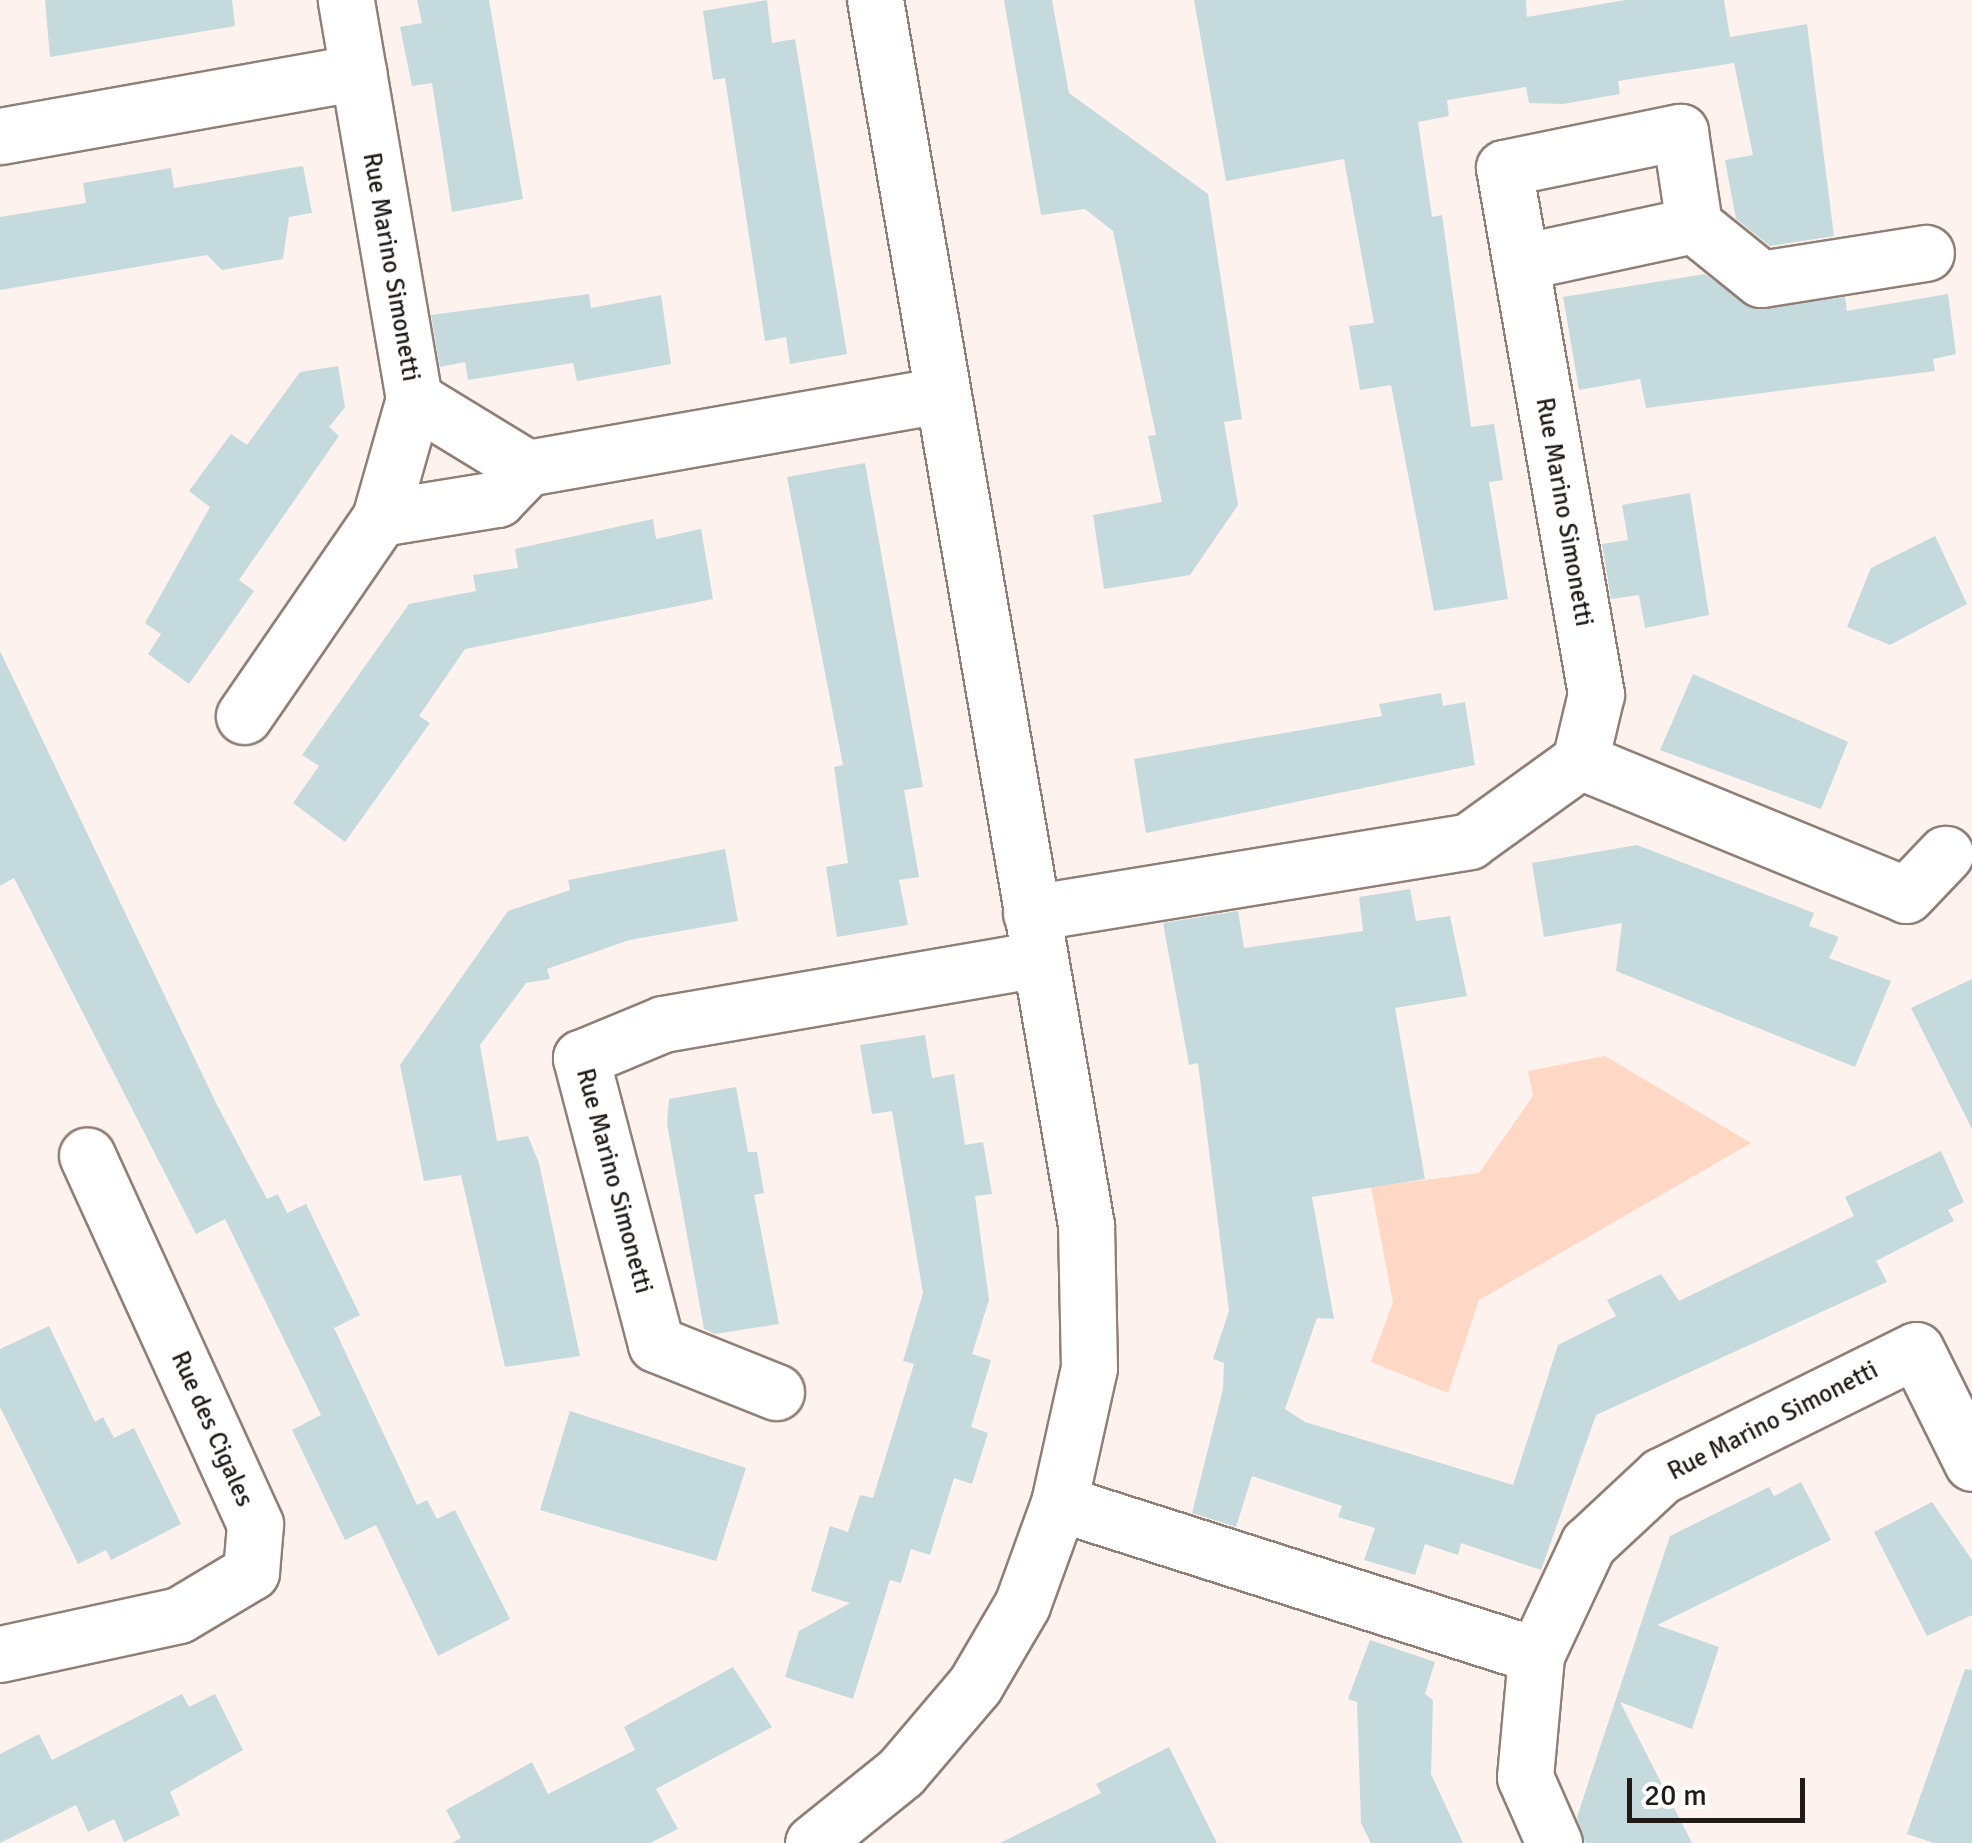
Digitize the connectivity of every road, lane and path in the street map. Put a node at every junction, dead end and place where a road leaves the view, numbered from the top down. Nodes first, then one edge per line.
1 (346, 0) edge
2 (875, 0) edge
3 (358, 72) junction
4 (0, 136) edge
5 (1694, 225) junction
6 (1926, 253) dead end
7 (1521, 262) junction
8 (941, 395) junction
9 (414, 399) junction
10 (527, 468) junction
11 (380, 518) junction
12 (244, 716) dead end
13 (1580, 761) junction
14 (1945, 854) dead end
15 (1035, 936) junction
16 (88, 1155) dead end
17 (776, 1392) dead end
18 (1972, 1462) edge
19 (1059, 1503) junction
20 (0, 1654) edge
21 (1536, 1654) junction
22 (813, 1843) edge
23 (1554, 1843) edge

1 - 3 street, Rue Marino Simonetti
2 - 8 street
3 - 4 street
3 - 9 street, Rue Marino Simonetti
5 - 6 street
5 - 7 street
5 - 7 street, Rue Marino Simonetti
7 - 13 street, Rue Marino Simonetti
8 - 10 street
8 - 15 street
9 - 10 street
9 - 11 street, Rue Marino Simonetti
10 - 11 street
11 - 12 street, Rue Marino Simonetti
13 - 14 street
13 - 15 street, Rue Marino Simonetti
15 - 17 street, Rue Marino Simonetti
15 - 19 street
16 - 20 street, Rue des Cigales
18 - 21 street, Rue Marino Simonetti
19 - 21 street
19 - 22 street
21 - 23 street, Rue Marino Simonetti

